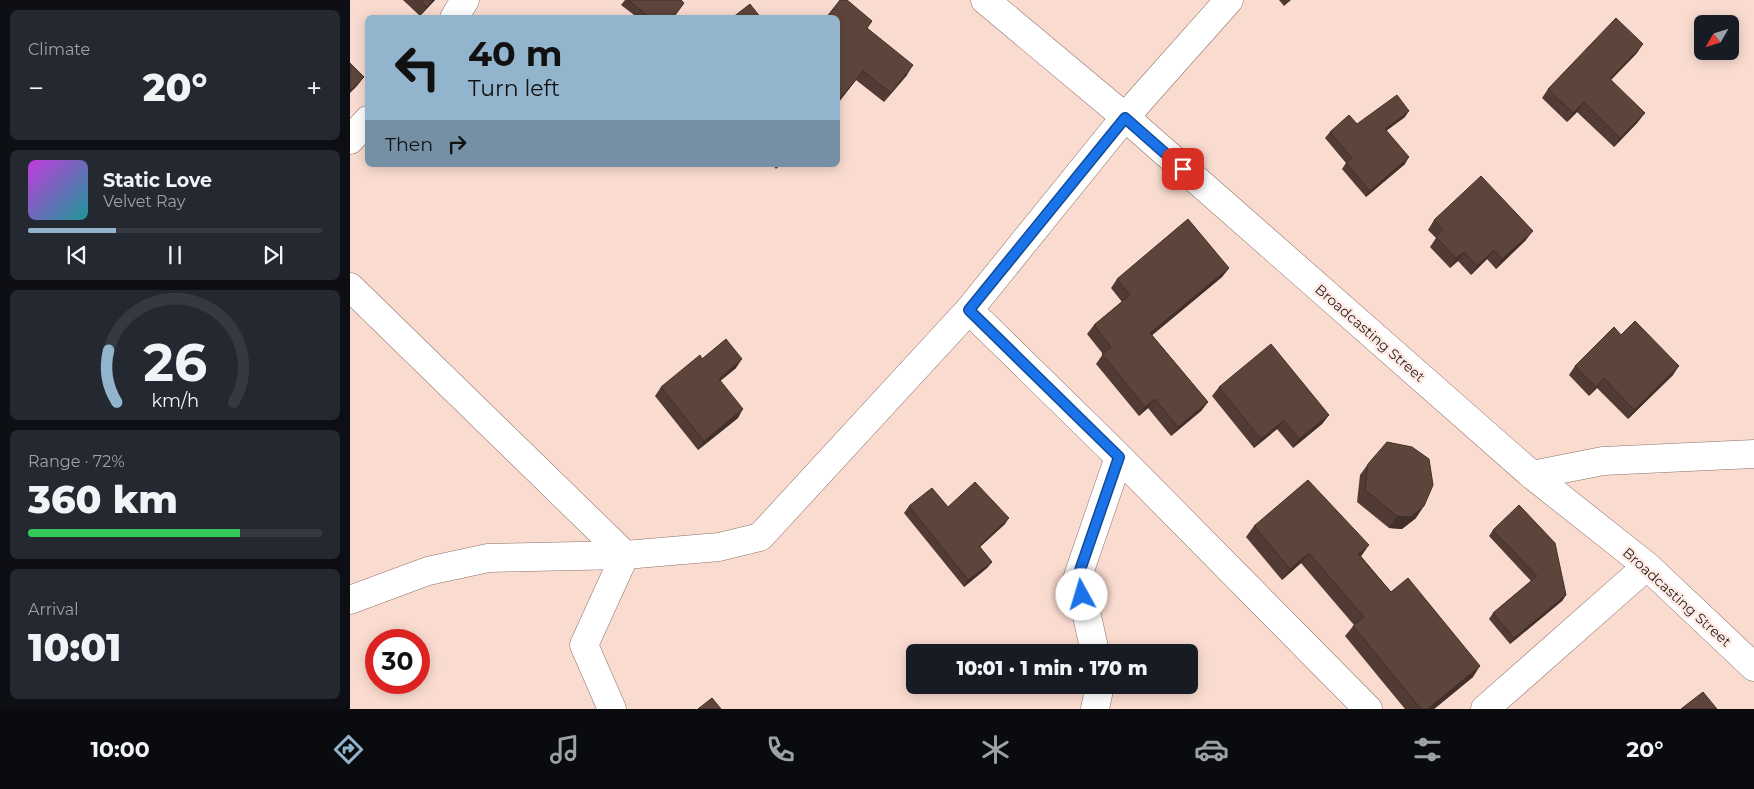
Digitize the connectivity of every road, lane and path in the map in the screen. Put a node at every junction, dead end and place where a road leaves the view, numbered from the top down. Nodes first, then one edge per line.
1 (465, 0) edge
2 (985, 0) edge
3 (1229, 0) edge
4 (456, 15) edge
5 (1125, 118) junction
6 (365, 123) edge
7 (350, 140) edge
8 (350, 287) edge
9 (969, 310) junction
10 (1754, 454) edge
11 (1119, 457) junction
12 (1532, 475) junction
13 (625, 555) junction
14 (1647, 566) junction
15 (350, 600) edge
16 (1093, 644) edge
17 (1754, 667) edge
18 (1098, 694) edge
19 (612, 709) edge
20 (1095, 709) edge
21 (1368, 709) edge
22 (1485, 709) edge

1 - 4 street
2 - 5 street, Broadcasting Street
3 - 5 street
5 - 9 street
5 - 12 street, Broadcasting Street
6 - 7 street
8 - 13 street
9 - 11 street
9 - 13 street
10 - 12 street
11 - 16 street
11 - 21 street
12 - 14 street, Broadcasting Street
13 - 15 street
13 - 19 street
14 - 17 street, Broadcasting Street
14 - 22 street
18 - 20 street

